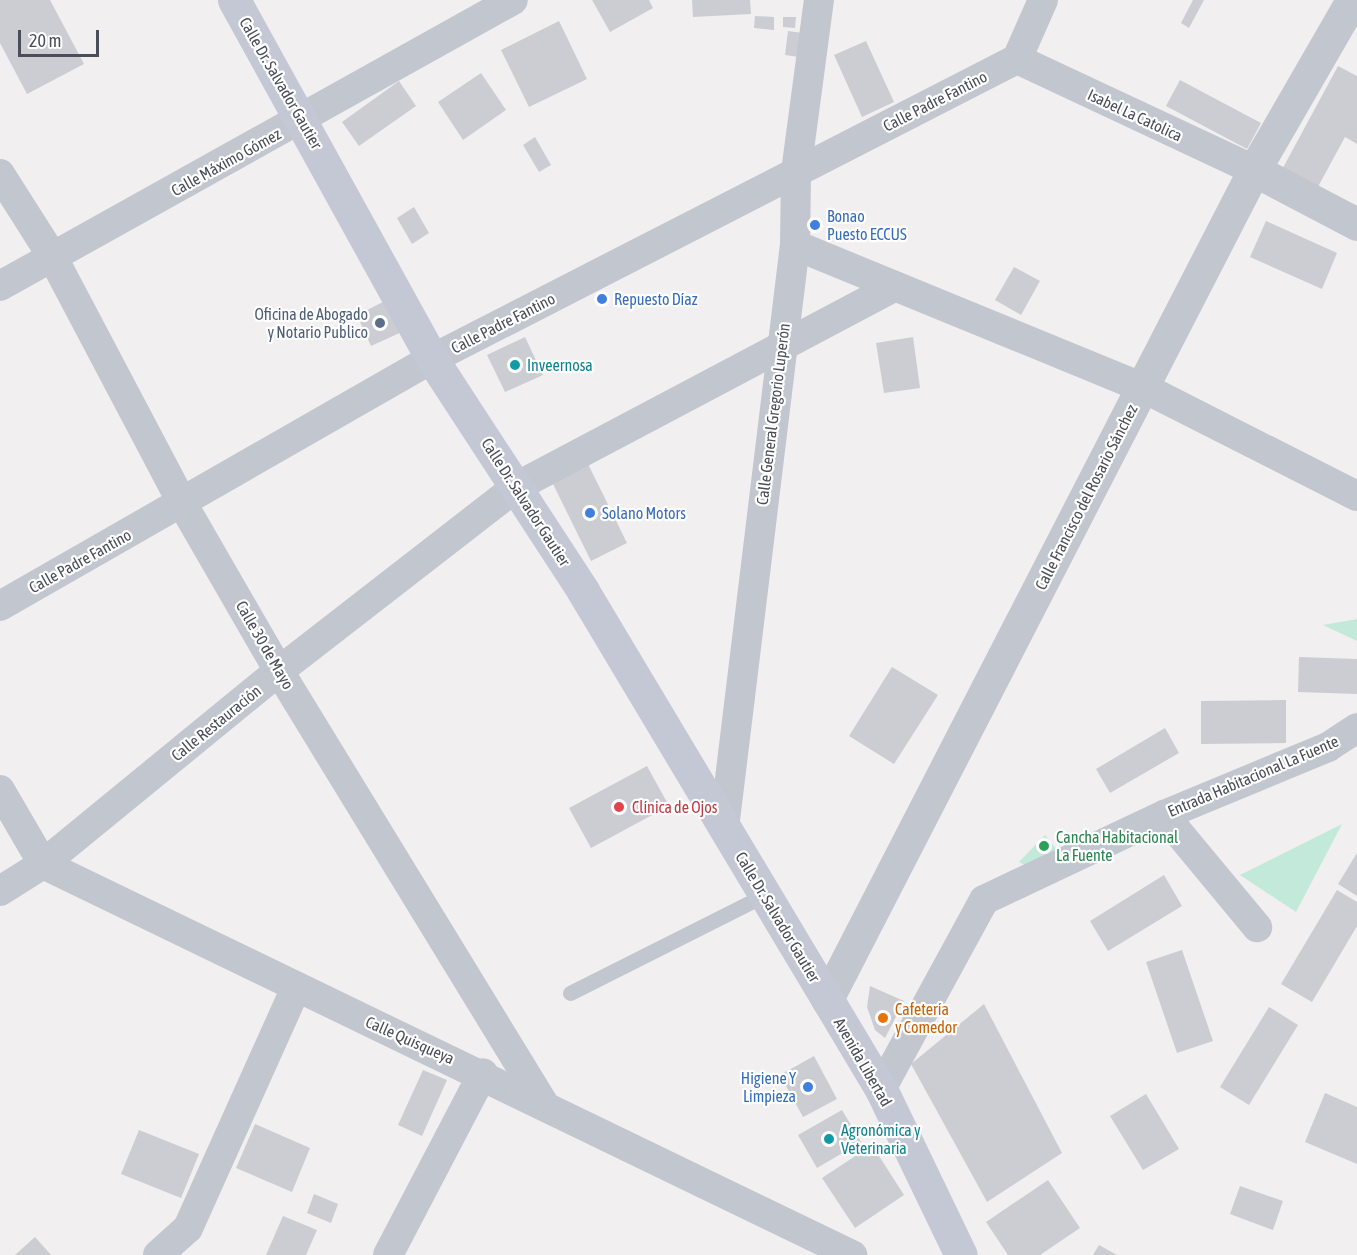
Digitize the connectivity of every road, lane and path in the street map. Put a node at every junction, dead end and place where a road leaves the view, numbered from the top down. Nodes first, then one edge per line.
1 (234, 0) edge
2 (513, 0) edge
3 (819, 0) edge
4 (1043, 0) edge
5 (1352, 0) edge
6 (1017, 59) junction
7 (302, 120) junction
8 (1254, 170) junction
9 (796, 172) junction
10 (0, 174) edge
11 (1357, 224) edge
12 (795, 245) junction
13 (52, 256) junction
14 (0, 286) edge
15 (894, 286) junction
16 (781, 343) junction
17 (432, 359) junction
18 (1143, 387) junction
19 (516, 487) junction
20 (1357, 496) edge
21 (182, 504) junction
22 (0, 606) edge
23 (279, 670) junction
24 (1357, 728) edge
25 (0, 790) edge
26 (1164, 815) junction
27 (724, 828) junction
28 (43, 864) junction
29 (0, 891) edge
30 (765, 895) junction
31 (1257, 927) dead end
32 (296, 988) junction
33 (570, 993) dead end
34 (827, 999) junction
35 (483, 1073) junction
36 (881, 1089) junction
37 (545, 1106) junction
38 (158, 1255) edge
39 (388, 1255) edge
40 (852, 1255) edge
41 (961, 1255) edge

1 - 7 main road, Calle Dr. Salvador Gautier
2 - 7 street, Calle Máximo Gómez
3 - 9 street, Calle General Gregorio Luperón
4 - 6 street
5 - 8 street, Calle Francisco del Rosario Sánchez
6 - 8 street, Isabel La Catolica
6 - 9 street, Calle Padre Fantino
7 - 13 street, Calle Máximo Gómez
7 - 17 main road, Calle Dr. Salvador Gautier
8 - 11 street
8 - 18 street, Calle Francisco del Rosario Sánchez
9 - 12 street, Calle General Gregorio Luperón
9 - 17 street, Calle Padre Fantino
10 - 13 street, Calle 30 de Mayo
12 - 15 street
12 - 16 street, Calle General Gregorio Luperón
13 - 14 street, Calle Máximo Gómez
13 - 21 street, Calle 30 de Mayo
15 - 16 street, Calle Restauración
15 - 18 street
16 - 19 street, Calle Restauración
16 - 27 street, Calle General Gregorio Luperón
17 - 19 main road, Calle Dr. Salvador Gautier
17 - 21 street, Calle Padre Fantino
18 - 20 street
18 - 34 street, Calle Francisco del Rosario Sánchez
19 - 23 street, Calle Restauración
19 - 27 main road, Calle Dr. Salvador Gautier
21 - 22 street, Calle Padre Fantino
21 - 23 street, Calle 30 de Mayo
23 - 28 street, Calle Restauración
23 - 37 street, Calle 30 de Mayo
24 - 26 street, Entrada Habitacional La Fuente
25 - 28 street
26 - 31 street
26 - 36 street, Entrada Habitacional La Fuente
27 - 30 main road, Calle Dr. Salvador Gautier
28 - 29 street, Calle Restauración
28 - 32 street, Calle Quisqueya
30 - 33 lane
30 - 34 main road, Calle Dr. Salvador Gautier
32 - 35 street, Calle Quisqueya
32 - 38 street
34 - 36 main road, Avenida Libertad
35 - 37 street, Calle Quisqueya
35 - 39 street
36 - 41 main road, Avenida Libertad
37 - 40 street, Calle Quisqueya

